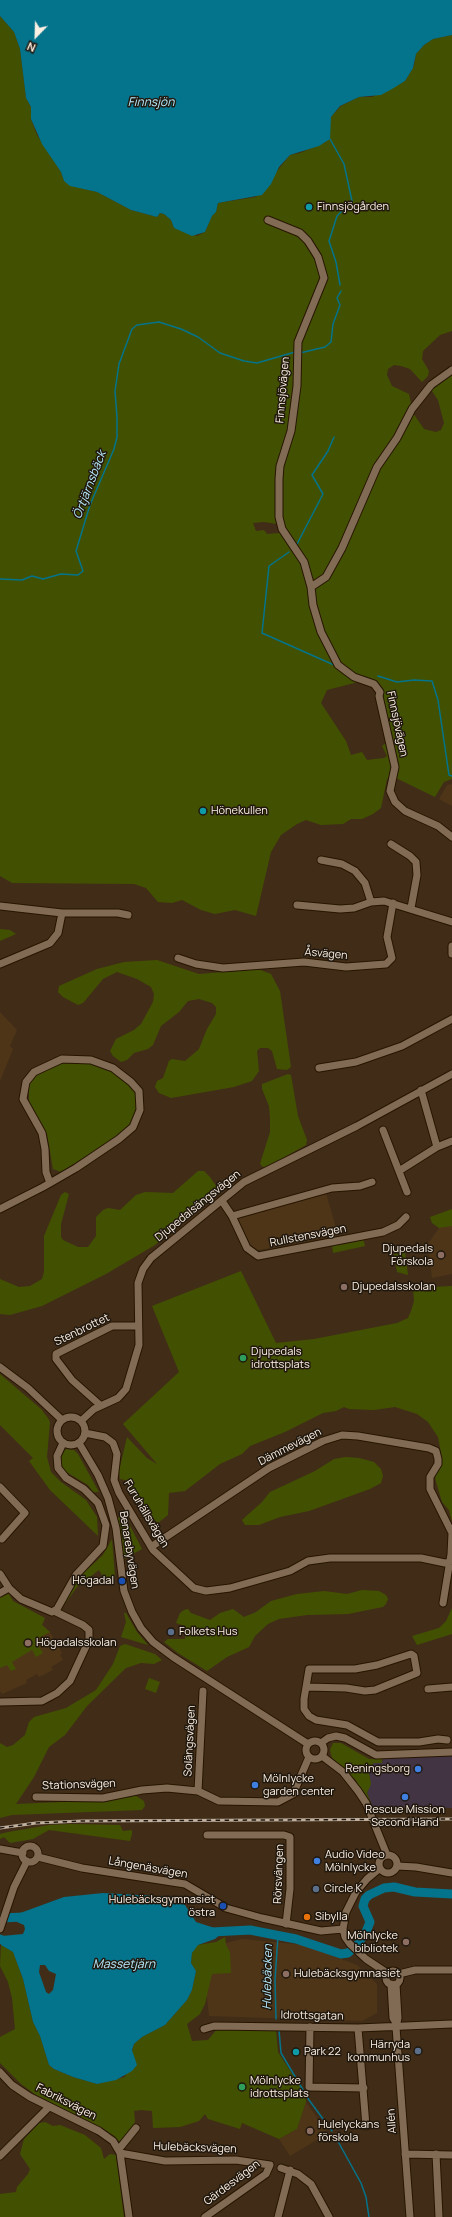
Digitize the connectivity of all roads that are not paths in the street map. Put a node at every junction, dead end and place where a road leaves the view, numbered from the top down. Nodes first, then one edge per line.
1 (268, 220) dead end
2 (452, 370) edge
3 (310, 587) junction
4 (452, 836) edge
5 (391, 844) dead end
6 (321, 860) dead end
7 (371, 902) junction
8 (393, 903) junction
9 (297, 904) dead end
10 (0, 906) edge
11 (411, 908) junction
12 (62, 913) junction
13 (128, 915) dead end
14 (452, 922) edge
15 (452, 946) edge
16 (452, 954) edge
17 (178, 958) dead end
18 (0, 964) edge
19 (452, 1019) edge
20 (319, 1068) dead end
21 (452, 1074) edge
22 (421, 1090) junction
23 (383, 1130) dead end
24 (452, 1141) edge
25 (437, 1147) junction
26 (399, 1171) junction
27 (372, 1182) dead end
28 (50, 1183) junction
29 (407, 1192) dead end
30 (222, 1201) junction
31 (0, 1210) edge
32 (232, 1216) junction
33 (406, 1217) dead end
34 (138, 1326) junction
35 (0, 1367) edge
36 (100, 1405) junction
37 (62, 1420) junction
38 (81, 1421) junction
39 (85, 1433) junction
40 (63, 1443) junction
41 (79, 1443) junction
42 (0, 1487) edge
43 (2, 1538) dead end
44 (150, 1547) junction
45 (451, 1561) edge
46 (0, 1574) edge
47 (9, 1588) junction
48 (0, 1593) edge
49 (443, 1603) dead end
50 (54, 1611) junction
51 (306, 1687) junction
52 (452, 1687) edge
53 (428, 1689) dead end
54 (203, 1691) dead end
55 (0, 1702) edge
56 (450, 1739) edge
57 (321, 1743) junction
58 (308, 1744) junction
59 (448, 1752) edge
60 (322, 1756) junction
61 (308, 1757) junction
62 (198, 1791) junction
63 (36, 1797) dead end
64 (207, 1835) dead end
65 (0, 1850) edge
66 (23, 1853) junction
67 (387, 1855) junction
68 (38, 1857) junction
69 (27, 1861) junction
70 (397, 1866) junction
71 (380, 1868) junction
72 (452, 1873) edge
73 (286, 1924) junction
74 (1, 1927) edge
75 (343, 1929) junction
76 (452, 1970) edge
77 (387, 1973) junction
78 (399, 1974) junction
79 (393, 1984) junction
80 (452, 2024) edge
81 (396, 2025) junction
82 (310, 2027) junction
83 (358, 2028) junction
84 (204, 2029) dead end
85 (0, 2072) edge
86 (364, 2088) junction
87 (49, 2107) junction
88 (366, 2126) dead end
89 (136, 2128) dead end
90 (119, 2151) junction
91 (406, 2154) junction
92 (436, 2154) junction
93 (452, 2154) edge
94 (0, 2156) edge
95 (270, 2165) joint
96 (281, 2168) dead end
97 (290, 2170) junction
98 (129, 2217) edge
99 (205, 2217) edge
100 (278, 2217) edge
101 (328, 2217) edge
102 (410, 2217) edge
103 (439, 2217) edge

1 - 3 street, Finnsjövägen
2 - 3 street
3 - 4 street, Finnsjövägen
5 - 11 street
6 - 7 street
7 - 8 street
7 - 9 street
8 - 11 street
8 - 17 street, Åsvägen
10 - 12 street
11 - 14 street
12 - 13 street
12 - 18 street
15 - 16 street
19 - 20 street
21 - 22 street, Djupedalsängsvägen
22 - 25 street
22 - 30 street, Djupedalsängsvägen
23 - 26 street
24 - 25 street
25 - 26 street
26 - 29 street
27 - 32 street
28 - 28 street
28 - 31 street
30 - 32 street, Rullstensvägen
30 - 34 street, Djupedalsängsvägen
32 - 33 street, Rullstensvägen
34 - 36 street, Djupedalsängsvägen
34 - 36 street, Stenbrottet
35 - 37 street
36 - 38 street, Djupedalsängsvägen
37 - 38 street
37 - 40 street
38 - 39 street
39 - 41 street
39 - 44 street, Furuhällsvägen
40 - 41 street
40 - 50 street
41 - 58 street, Benarebyvägen
42 - 43 street
44 - 45 street, Furuhällsvägen
44 - 45 street, Dämmevägen
45 - 49 street
46 - 47 street
47 - 48 street
47 - 50 street
50 - 55 street
51 - 51 street
51 - 56 street
52 - 53 street
54 - 62 street, Solängsvägen
56 - 59 street
57 - 58 street
57 - 59 street
57 - 60 street
58 - 61 street
60 - 61 street
60 - 67 street
61 - 62 street, Stationsvägen
62 - 63 street, Stationsvägen
64 - 73 street, Rörsvängen
65 - 66 street
66 - 68 street
66 - 69 street
67 - 70 street
67 - 71 street
68 - 69 street
68 - 73 street, Långenäsvägen
69 - 74 street
70 - 71 street
70 - 72 street
71 - 75 street
73 - 75 street, Långenäsvägen
75 - 77 street
76 - 78 street
77 - 78 street
77 - 79 street
78 - 79 street
79 - 81 street, Allén
80 - 81 street, Idrottsgatan
81 - 83 street, Idrottsgatan
81 - 91 street, Allén
82 - 83 street, Idrottsgatan
82 - 84 street, Idrottsgatan
82 - 86 street
83 - 86 street
85 - 87 street, Fabriksvägen
86 - 88 street
87 - 90 street, Fabriksvägen
87 - 94 street
89 - 90 street
90 - 95 street, Hulebäcksvägen
90 - 98 street
91 - 92 street
91 - 102 street, Allén
92 - 93 street
92 - 103 street
95 - 99 street, Gärdesvägen
96 - 97 street
97 - 100 street
97 - 101 street

